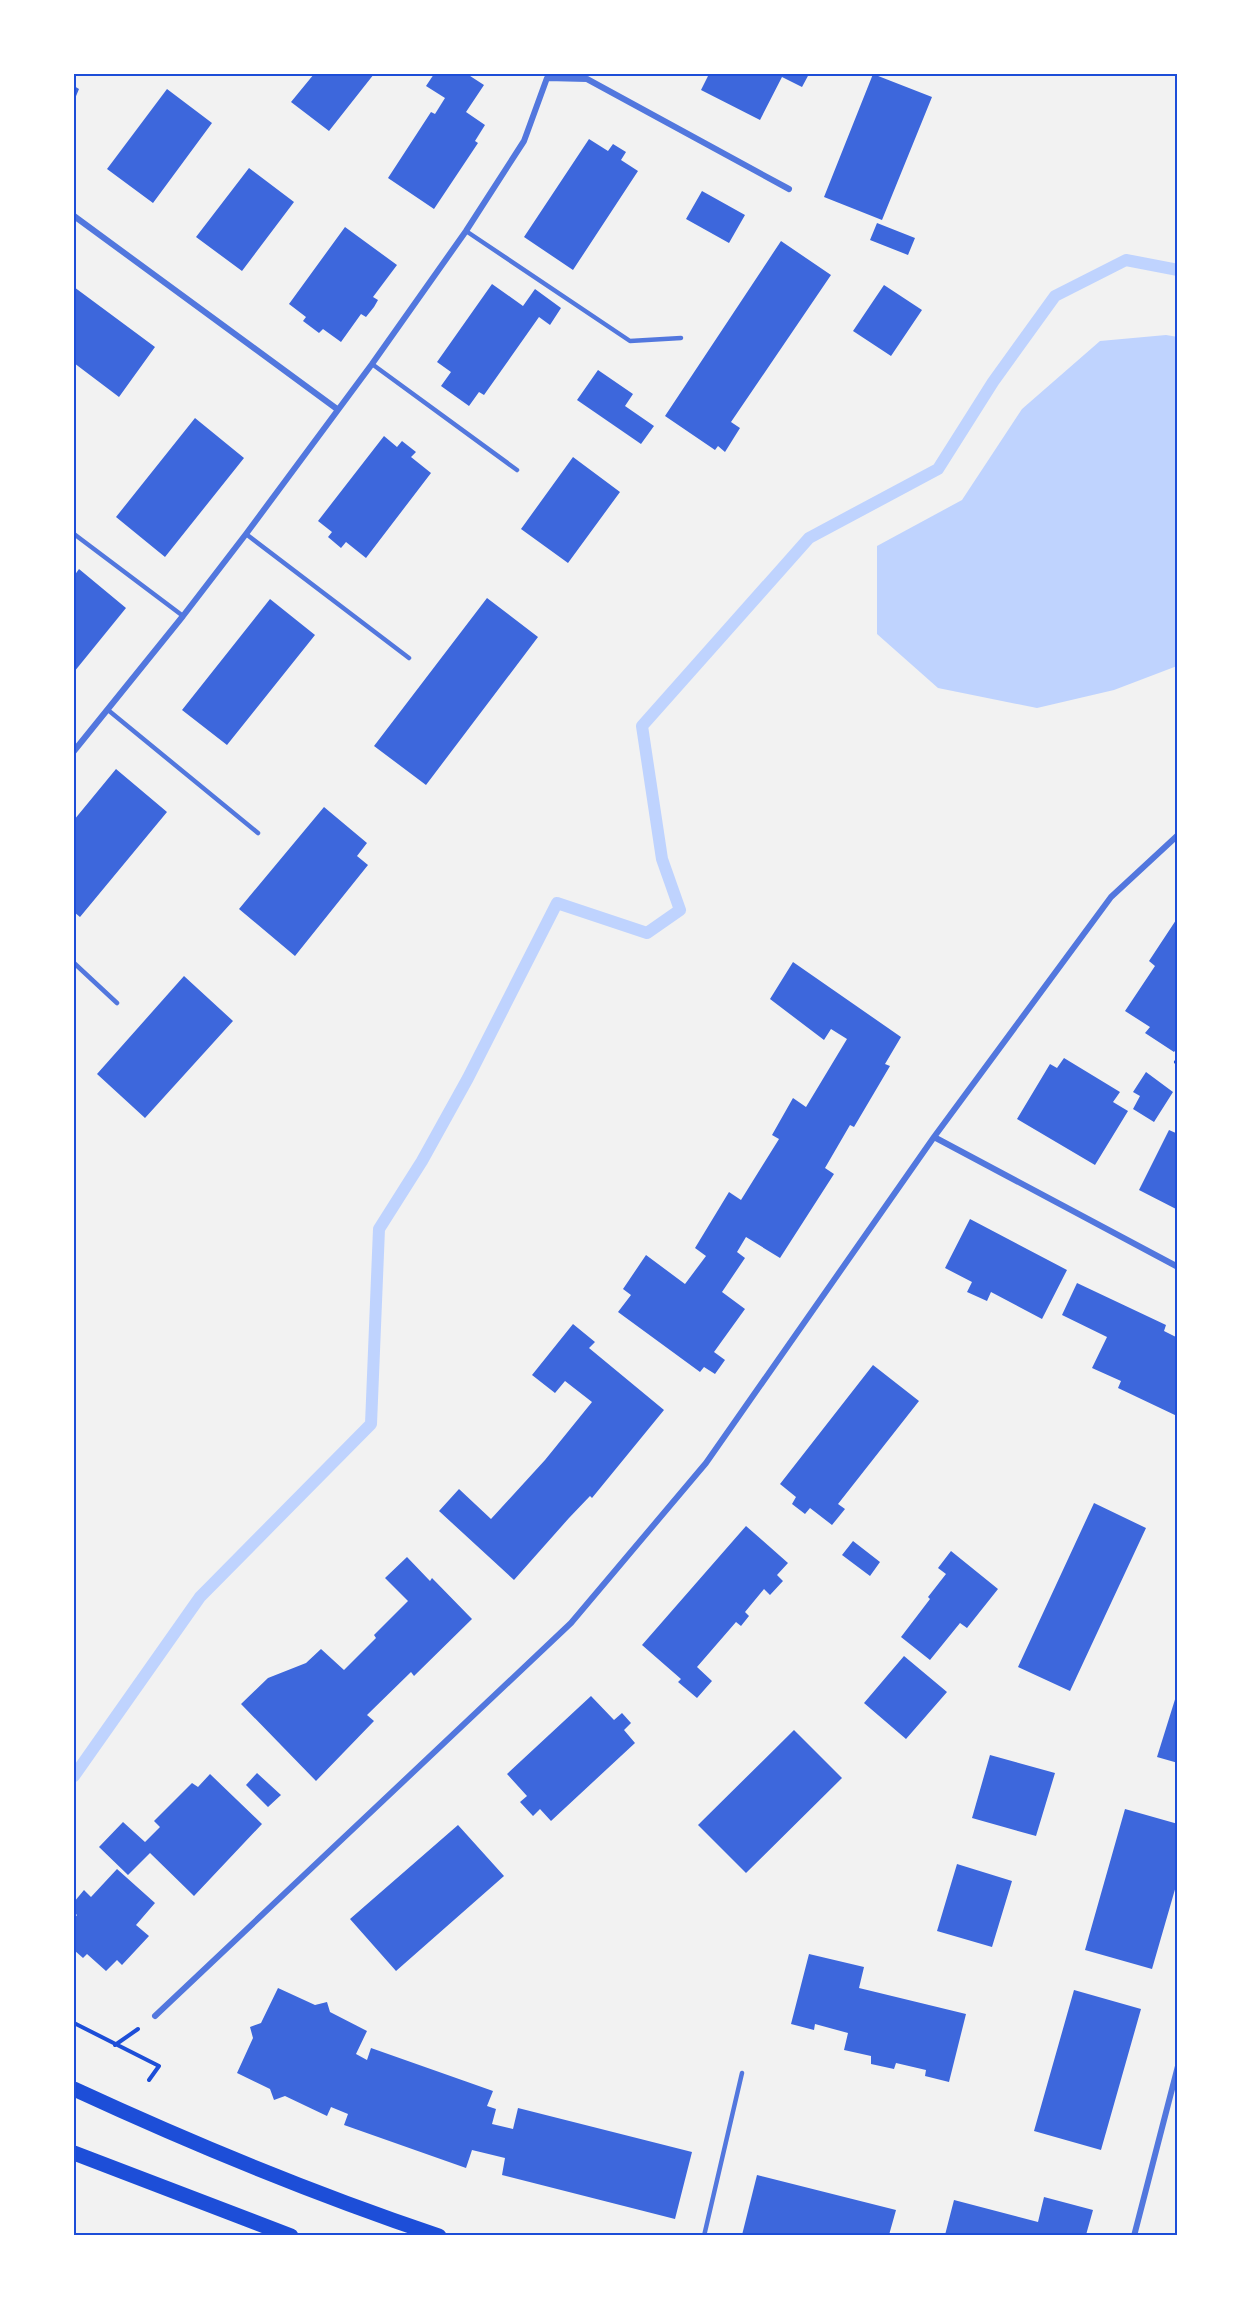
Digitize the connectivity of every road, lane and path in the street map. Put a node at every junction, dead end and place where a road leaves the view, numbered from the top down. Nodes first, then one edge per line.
1 (789, 189) dead end
2 (74, 216) edge
3 (466, 231) junction
4 (681, 338) dead end
5 (372, 364) junction
6 (337, 409) junction
7 (517, 470) dead end
8 (74, 534) edge
9 (246, 534) junction
10 (183, 616) junction
11 (410, 658) dead end
12 (108, 710) junction
13 (74, 751) edge
14 (258, 833) dead end
15 (1178, 835) edge
16 (74, 963) edge
17 (117, 1003) dead end
18 (934, 1137) junction
19 (1178, 1267) edge
20 (155, 2016) dead end
21 (74, 2023) edge
22 (1178, 2066) edge
23 (742, 2073) dead end
24 (149, 2080) dead end
25 (74, 2089) edge
26 (74, 2153) edge
27 (291, 2235) edge
28 (439, 2235) edge
29 (704, 2235) edge
30 (1134, 2235) edge

1 - 3 street
2 - 6 street
3 - 4 lane
3 - 5 street
5 - 6 street
5 - 7 lane
6 - 9 street
8 - 10 lane
9 - 10 street
9 - 11 lane
10 - 12 street
12 - 13 street
12 - 14 lane
15 - 18 street
16 - 17 lane
18 - 19 street
18 - 20 street
21 - 24 path
22 - 30 street
23 - 29 lane
25 - 28 main road
26 - 27 main road

